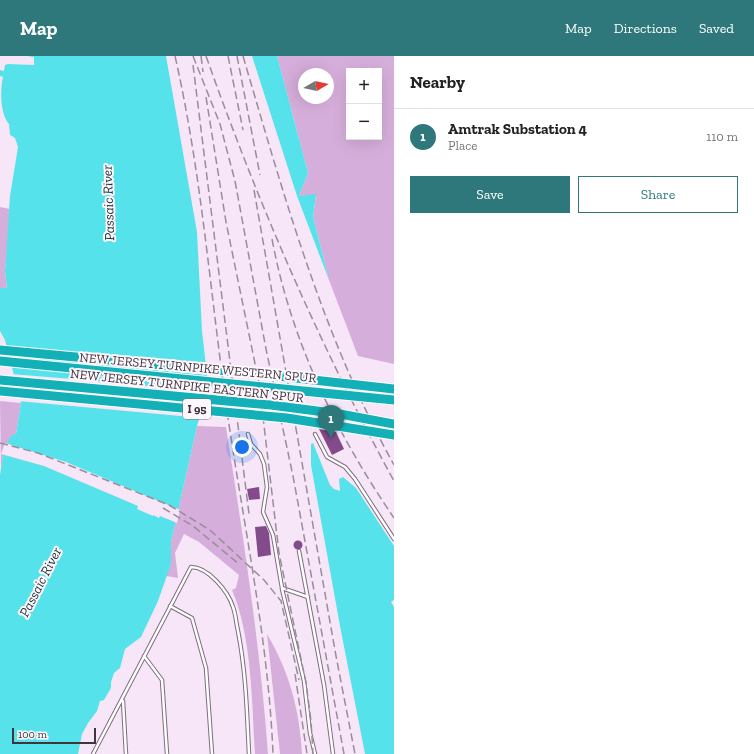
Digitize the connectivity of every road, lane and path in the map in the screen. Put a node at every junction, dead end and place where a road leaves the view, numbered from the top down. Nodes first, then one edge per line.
1 (0, 350) edge
2 (0, 361) edge
3 (0, 380) edge
4 (394, 389) edge
5 (0, 391) edge
6 (394, 400) edge
7 (394, 424) edge
8 (248, 434) dead end
9 (315, 434) dead end
10 (394, 435) edge
11 (394, 539) edge
12 (299, 551) dead end
13 (282, 588) junction
14 (308, 597) junction
15 (170, 606) junction
16 (144, 656) junction
17 (122, 699) junction
18 (93, 754) edge
19 (126, 754) edge
20 (167, 754) edge
21 (212, 754) edge
22 (249, 754) edge
23 (315, 754) edge
24 (333, 754) edge

1 - 4 highway, NEW JERSEY TURNPIKE WESTERN SPUR, bridge
2 - 6 highway, NEW JERSEY TURNPIKE WESTERN SPUR / I 95, bridge
3 - 7 highway, NEW JERSEY TURNPIKE EASTERN SPUR / I 95, bridge
5 - 10 highway, NEW JERSEY TURNPIKE EASTERN SPUR / I 95, bridge
8 - 13 lane
9 - 11 lane
12 - 14 lane
13 - 14 lane
13 - 23 lane
14 - 24 lane
15 - 16 lane
15 - 21 lane
15 - 22 lane
16 - 17 lane
16 - 20 lane
17 - 18 lane
17 - 19 lane

